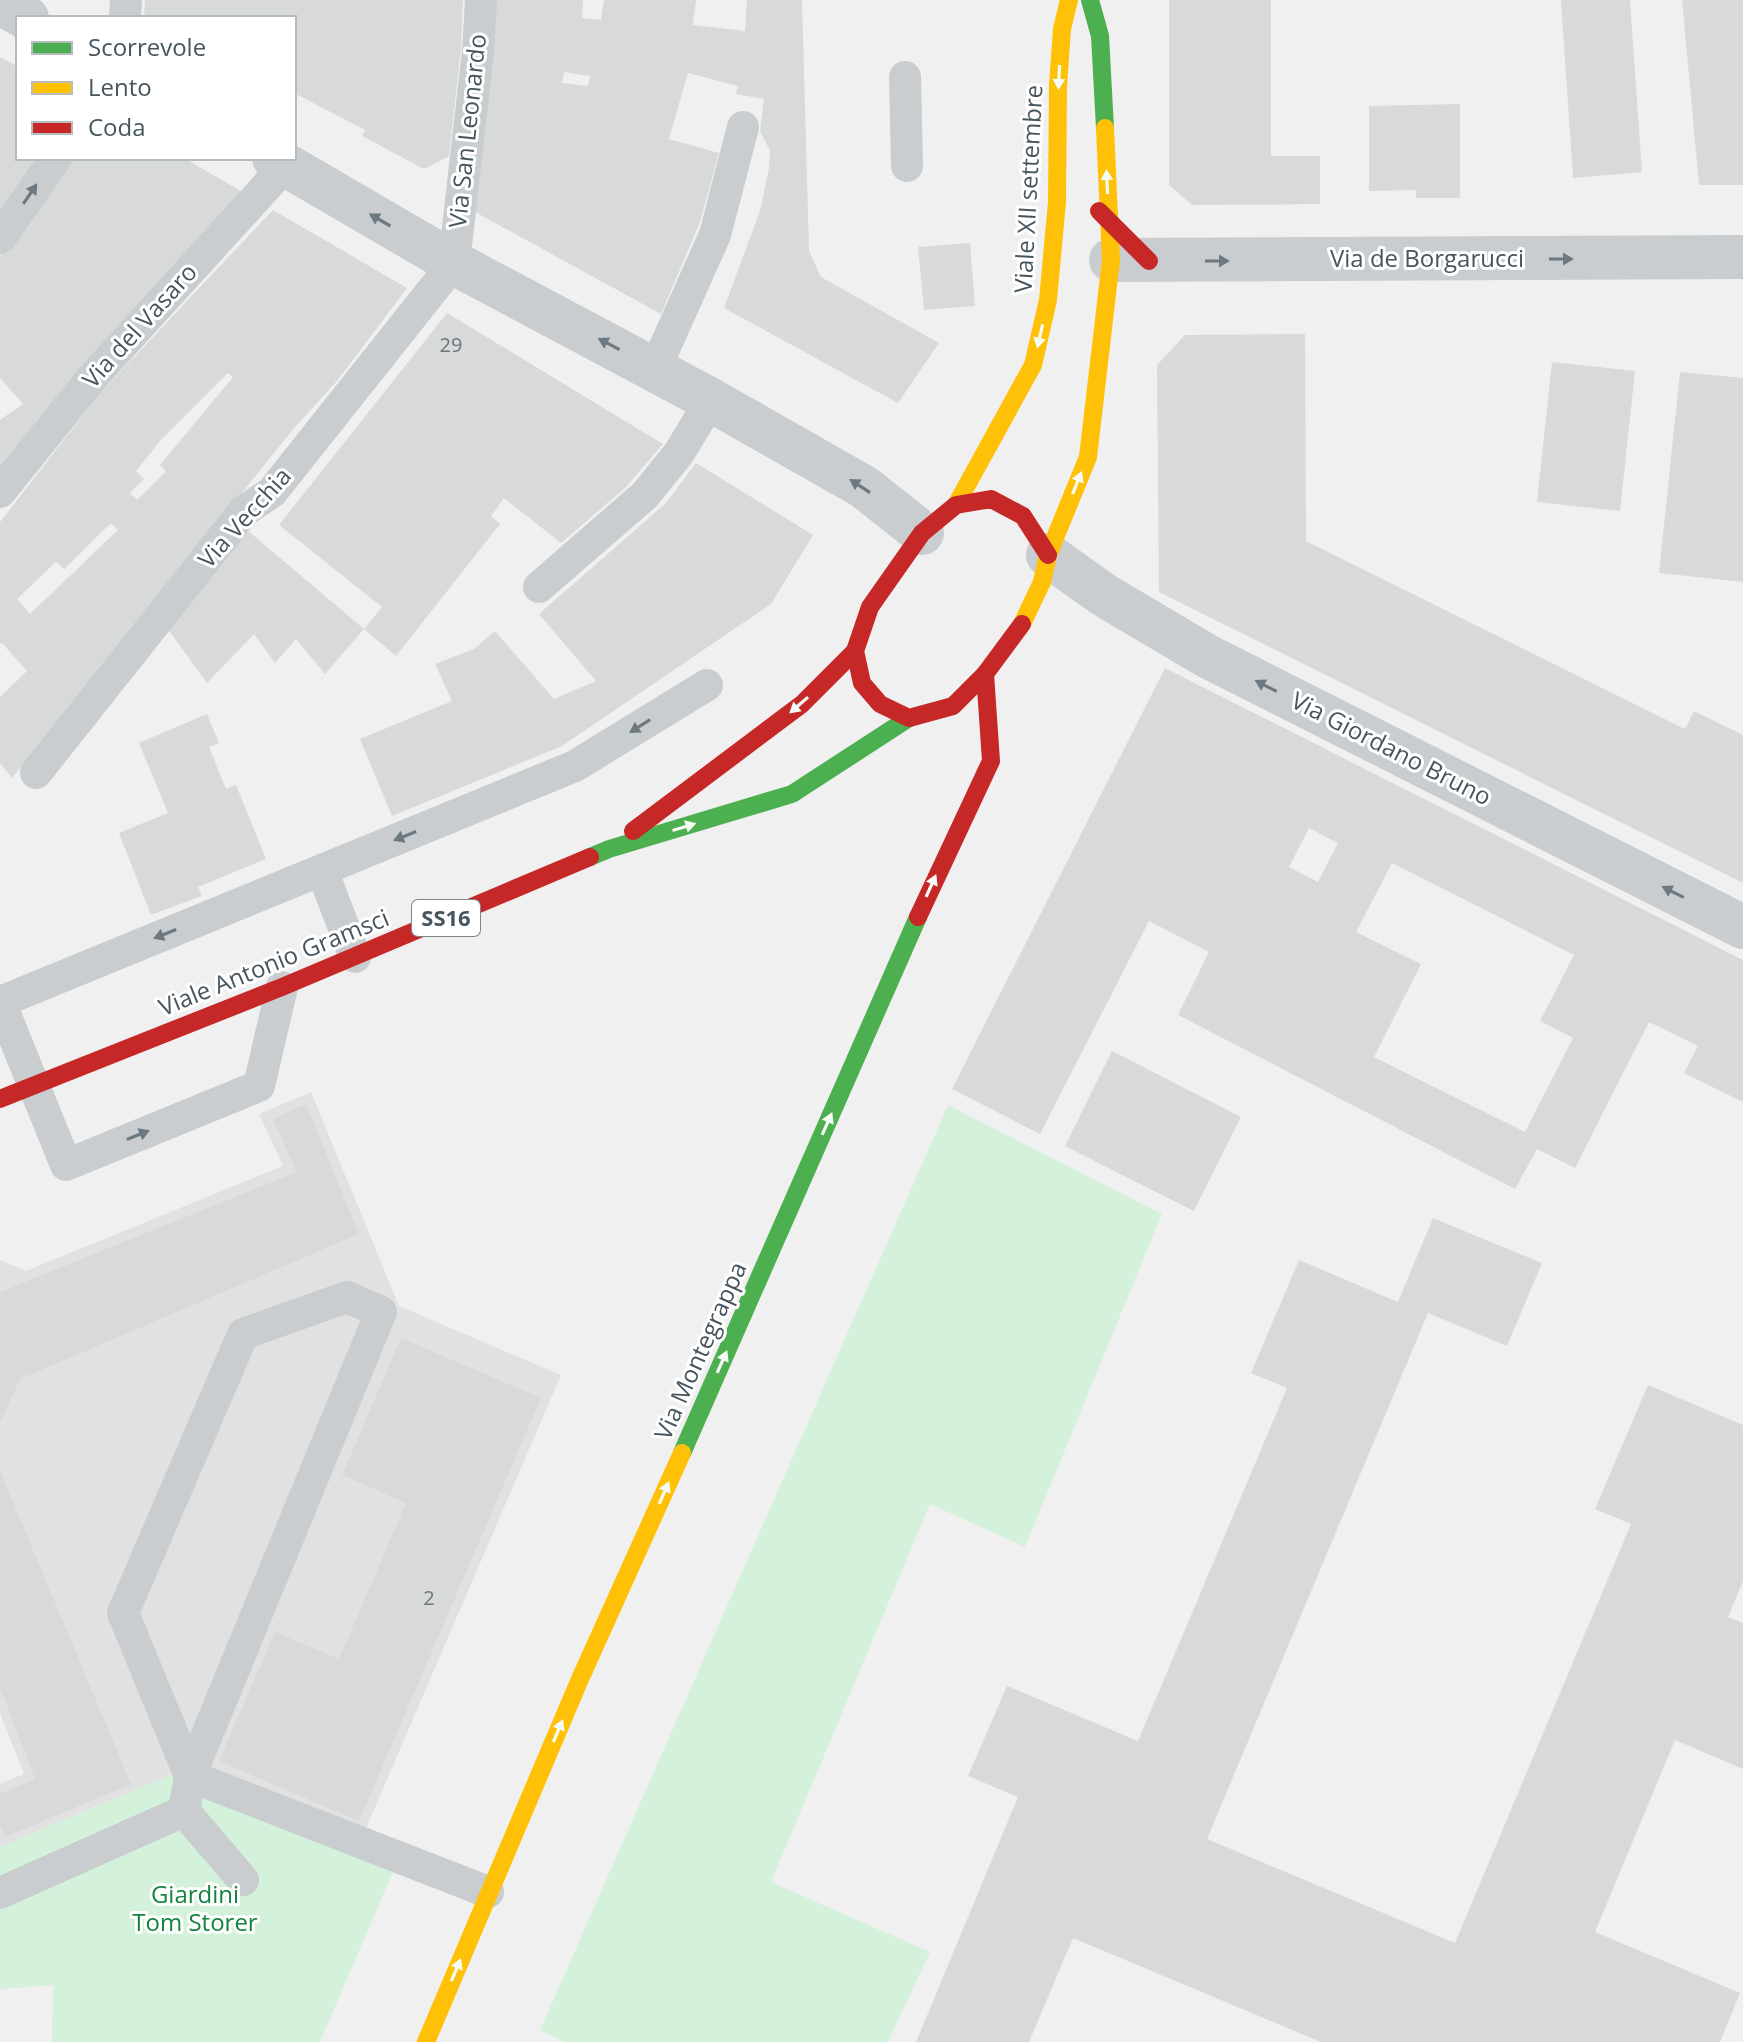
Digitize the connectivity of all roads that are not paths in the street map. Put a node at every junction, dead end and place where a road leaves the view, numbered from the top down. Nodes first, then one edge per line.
1 (481, 0) edge
2 (1069, 0) edge
3 (1079, 0) edge
4 (1090, 0) edge
5 (0, 3) edge
6 (23, 16) edge
7 (1079, 44) dead end
8 (905, 77) dead end
9 (743, 127) dead end
10 (55, 160) edge
11 (280, 162) edge
12 (907, 166) dead end
13 (1091, 199) dead end
14 (0, 238) edge
15 (1123, 248) junction
16 (1743, 257) edge
17 (454, 263) junction
18 (655, 369) junction
19 (711, 400) junction
20 (0, 492) edge
21 (956, 505) junction
22 (922, 533) junction
23 (1048, 555) junction
24 (539, 587) dead end
25 (855, 651) junction
26 (985, 674) junction
27 (707, 685) dead end
28 (909, 718) junction
29 (36, 773) dead end
30 (609, 849) junction
31 (322, 870) junction
32 (1743, 927) edge
33 (355, 957) junction
34 (282, 987) junction
35 (0, 1002) edge
36 (34, 1085) junction
37 (0, 1099) edge
38 (190, 1776) junction
39 (184, 1811) junction
40 (243, 1880) dead end
41 (488, 1892) junction
42 (0, 1893) edge
43 (426, 2042) edge

1 - 17 lane, Via San Leonardo
2 -> 21 main road, Viale XII settembre
3 - 7 main road
15 -> 4 main road
5 - 6 street
8 - 12 lane
9 - 18 lane
14 -> 10 lane
17 -> 11 street
11 - 20 lane, Via del Vasaro
13 - 15 main road
15 -> 16 street, Via de Borgarucci
23 -> 15 main road
18 -> 17 street
17 - 29 lane, Via Vecchia
18 - 19 street
22 -> 19 street
19 - 24 lane
21 - 22 main road
21 - 23 main road
22 - 25 main road
23 - 26 main road
32 -> 23 street, Via Giordano Bruno
25 - 28 main road
25 -> 30 main road, Viale Antonio Gramsci / SS16
26 - 28 main road
41 -> 26 main road, Via Montegrappa
27 -> 31 lane
30 -> 28 main road, Viale Antonio Gramsci / SS16
30 - 33 main road, Viale Antonio Gramsci / SS16
31 - 33 lane
31 -> 35 lane
33 - 34 main road, Viale Antonio Gramsci / SS16
34 - 36 main road, Viale Antonio Gramsci / SS16
36 -> 34 lane
35 - 36 lane
36 - 37 main road, Viale Antonio Gramsci / SS16
38 - 38 lane
38 - 39 lane
38 - 41 lane
39 - 40 lane
39 - 42 lane
43 -> 41 main road, Via Montegrappa

